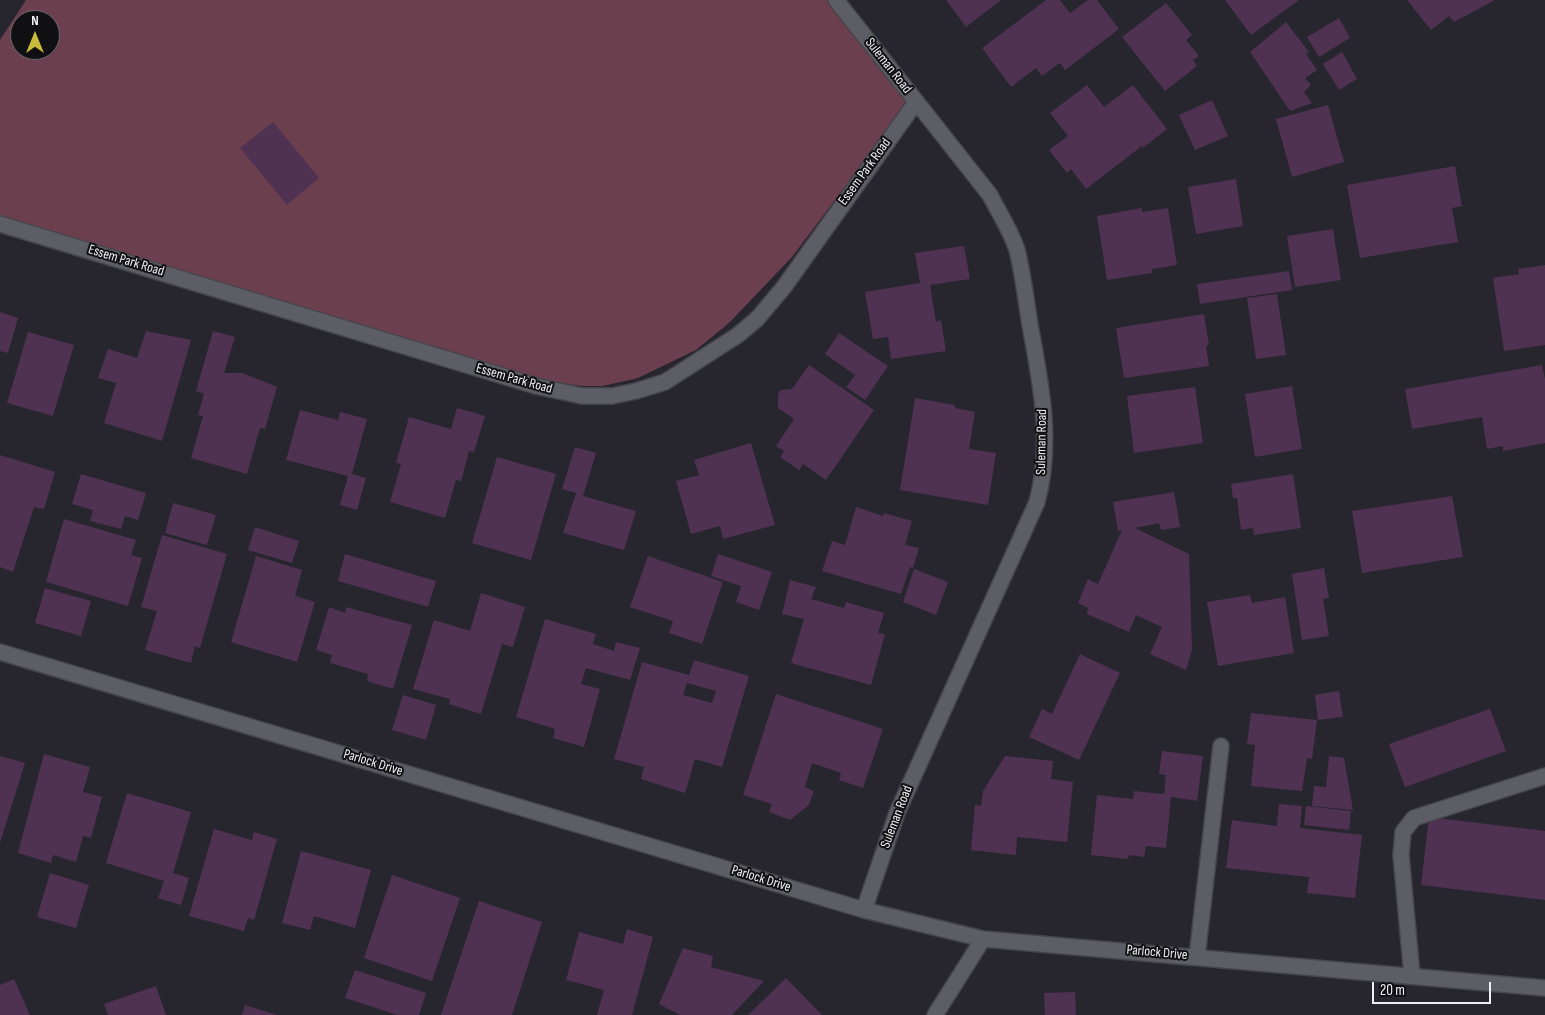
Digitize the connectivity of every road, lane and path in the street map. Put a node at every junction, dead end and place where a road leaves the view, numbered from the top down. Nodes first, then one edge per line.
1 (836, 0) edge
2 (916, 102) junction
3 (0, 224) edge
4 (0, 652) edge
5 (1220, 746) dead end
6 (1545, 776) edge
7 (864, 910) junction
8 (983, 939) junction
9 (1198, 957) junction
10 (1412, 976) junction
11 (1545, 988) edge
12 (935, 1015) edge

1 - 2 street, Suleman Road
2 - 3 street, Essem Park Road
2 - 7 street, Suleman Road
4 - 7 street, Parlock Drive
5 - 9 street
6 - 10 street
7 - 8 street, Parlock Drive
8 - 9 street, Parlock Drive
8 - 12 street
9 - 10 street, Parlock Drive
10 - 11 street, Parlock Drive

